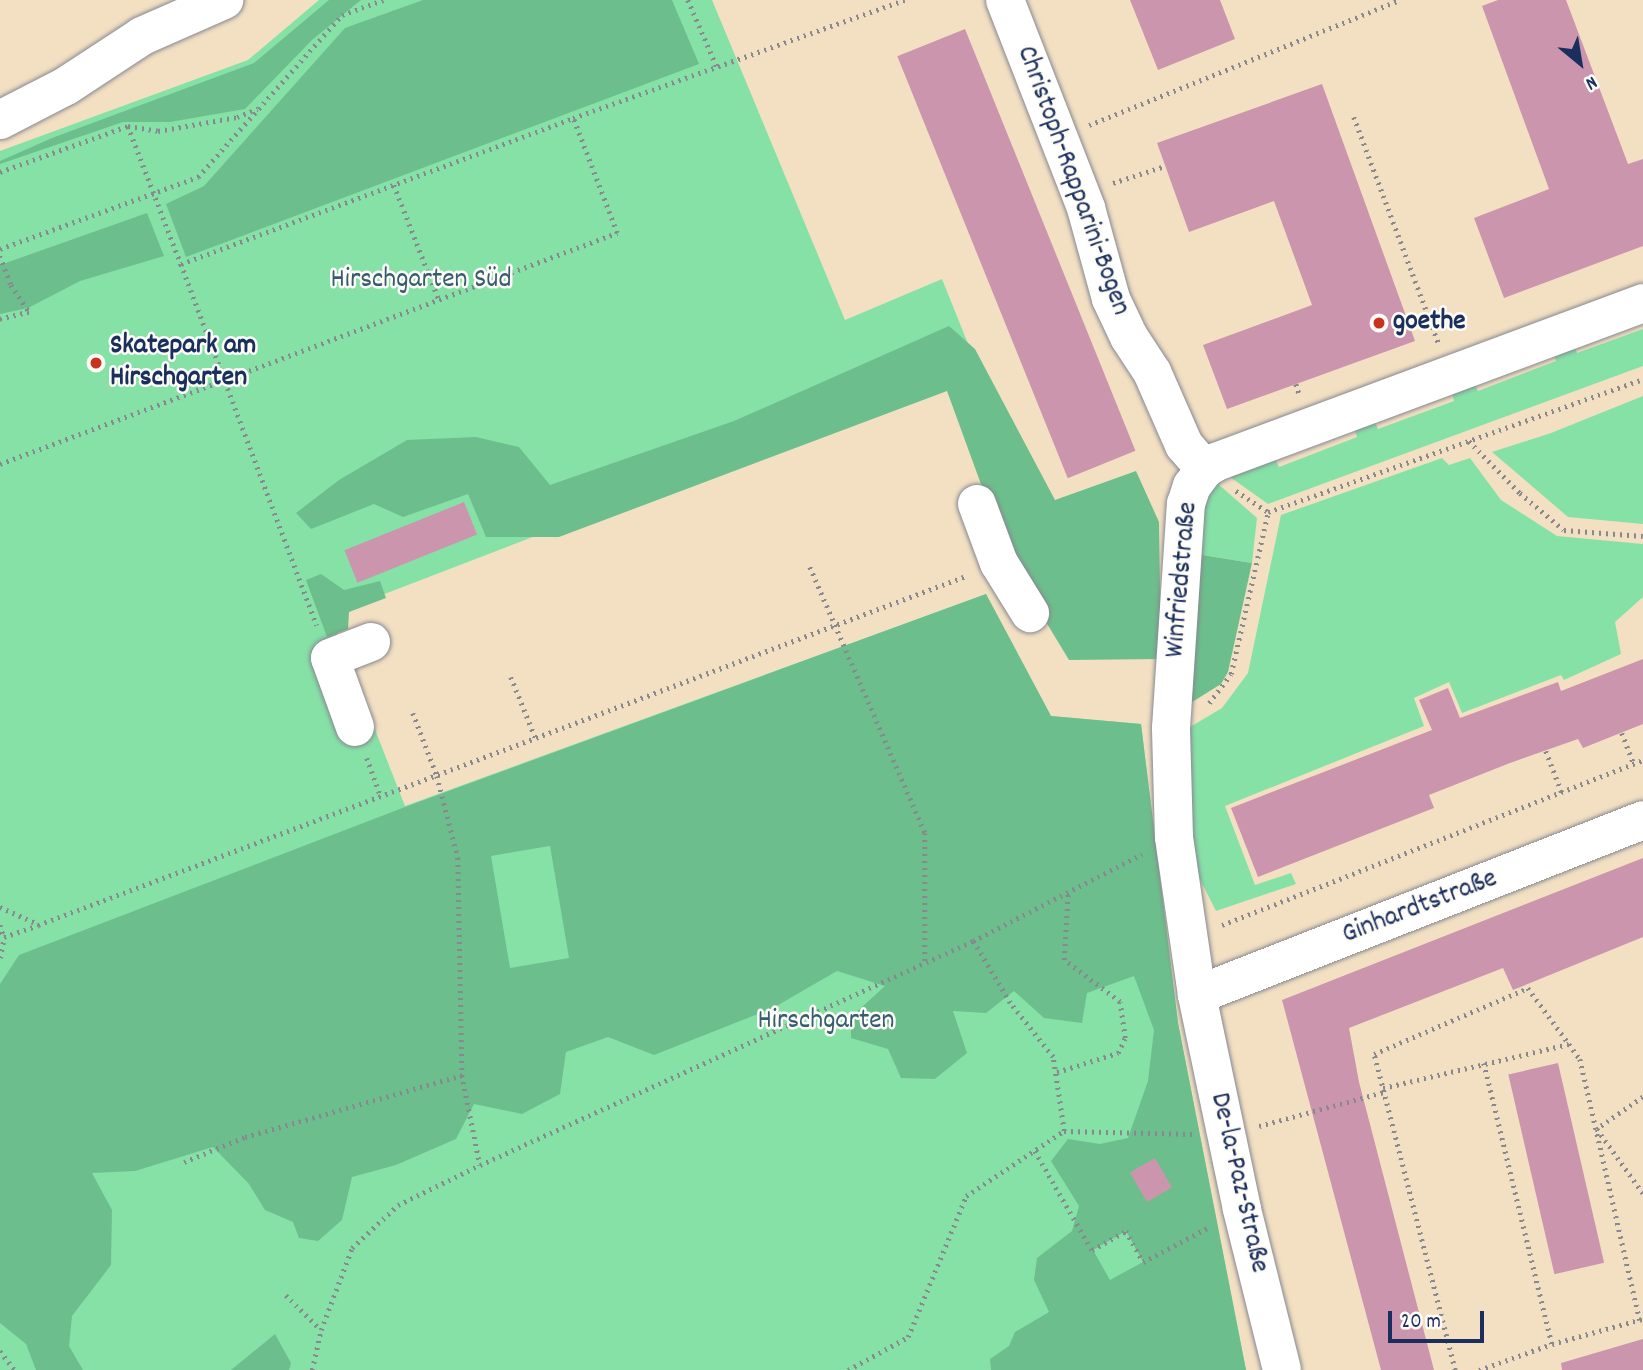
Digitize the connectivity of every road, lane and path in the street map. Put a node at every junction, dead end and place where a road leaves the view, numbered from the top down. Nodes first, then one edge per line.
1 (224, 0) edge
2 (383, 0) edge
3 (688, 0) edge
4 (905, 0) edge
5 (1005, 0) edge
6 (1400, 0) edge
7 (717, 67) junction
8 (259, 108) junction
9 (1354, 117) dead end
10 (573, 118) junction
11 (0, 120) edge
12 (128, 126) junction
13 (1059, 136) junction
14 (1165, 166) dead end
15 (0, 172) edge
16 (1112, 183) dead end
17 (394, 185) junction
18 (154, 194) junction
19 (0, 249) edge
20 (0, 256) edge
21 (181, 264) junction
22 (439, 300) junction
23 (1643, 303) edge
24 (0, 319) edge
25 (1441, 348) dead end
26 (1643, 379) edge
27 (226, 381) junction
28 (1469, 441) junction
29 (0, 464) edge
30 (1205, 469) junction
31 (977, 503) dead end
32 (1643, 536) edge
33 (999, 564) junction
34 (810, 567) dead end
35 (1030, 613) dead end
36 (834, 626) junction
37 (371, 642) dead end
38 (330, 658) junction
39 (511, 677) dead end
40 (413, 713) dead end
41 (355, 727) dead end
42 (1171, 727) junction
43 (1622, 733) dead end
44 (536, 739) junction
45 (1545, 751) dead end
46 (1643, 761) edge
47 (1634, 764) junction
48 (437, 776) junction
49 (1562, 793) junction
50 (1643, 820) edge
51 (1174, 837) junction
52 (1069, 892) junction
53 (0, 907) edge
54 (0, 925) edge
55 (38, 925) junction
56 (4, 937) junction
57 (1188, 938) junction
58 (973, 942) junction
59 (0, 958) edge
60 (925, 963) junction
61 (1197, 995) junction
62 (1569, 1044) junction
63 (1484, 1063) junction
64 (1057, 1072) junction
65 (462, 1076) junction
66 (1383, 1090) junction
67 (1643, 1097) edge
68 (1597, 1129) junction
69 (1064, 1131) junction
70 (1227, 1135) junction
71 (1035, 1151) junction
72 (184, 1162) dead end
73 (480, 1165) junction
74 (1643, 1193) edge
75 (1242, 1209) junction
76 (286, 1295) dead end
77 (1642, 1319) edge
78 (321, 1329) junction
79 (1552, 1344) junction
80 (0, 1351) edge
81 (15, 1370) edge
82 (312, 1370) edge
83 (848, 1370) edge
84 (1282, 1370) edge
85 (1454, 1370) edge
86 (1479, 1370) edge

1 - 11 street
2 - 8 path
3 - 7 path
4 - 7 path
5 - 13 street, Christoph-Rapparini-Bogen
6 - 13 path
7 - 10 path
8 - 12 path
8 - 18 path
9 - 25 path
10 - 17 path
10 - 22 path
12 - 15 path
12 - 18 path
13 - 30 street, Christoph-Rapparini-Bogen
14 - 16 path
17 - 21 path
17 - 22 path
18 - 19 path
18 - 21 path
20 - 24 path
21 - 27 path
22 - 27 path
23 - 30 street, Winfriedstraße
26 - 28 path
27 - 29 path
27 - 38 path
28 - 32 path
28 - 42 path
30 - 42 street, Winfriedstraße
31 - 33 street
33 - 35 street
33 - 36 path
34 - 36 path
36 - 44 path
36 - 60 path
37 - 38 street
38 - 41 street
39 - 44 path
40 - 48 path
42 - 51 street, Winfriedstraße
43 - 47 path
44 - 48 path
45 - 49 path
46 - 47 path
47 - 49 path
48 - 55 path
48 - 65 path
49 - 57 path
50 - 61 street, Ginhardtstraße
51 - 52 path
51 - 57 street, Winfriedstraße
52 - 58 path
52 - 64 path
53 - 55 path
54 - 56 path
55 - 56 path
56 - 59 path
57 - 61 street, Winfriedstraße
58 - 60 path
58 - 64 path
60 - 73 path
61 - 70 street, De-la-Paz-Straße
62 - 63 path
62 - 66 path
62 - 68 path
63 - 66 path
63 - 79 path
64 - 69 path
65 - 72 path
65 - 73 path
66 - 70 path
66 - 85 path
67 - 68 path
68 - 74 path
68 - 77 path
69 - 70 path
69 - 71 path
70 - 75 street, De-la-Paz-Straße
71 - 75 path
71 - 83 path
73 - 78 path
75 - 84 street, De-la-Paz-Straße
76 - 78 path
77 - 79 path
78 - 82 path
79 - 86 path
80 - 81 path

